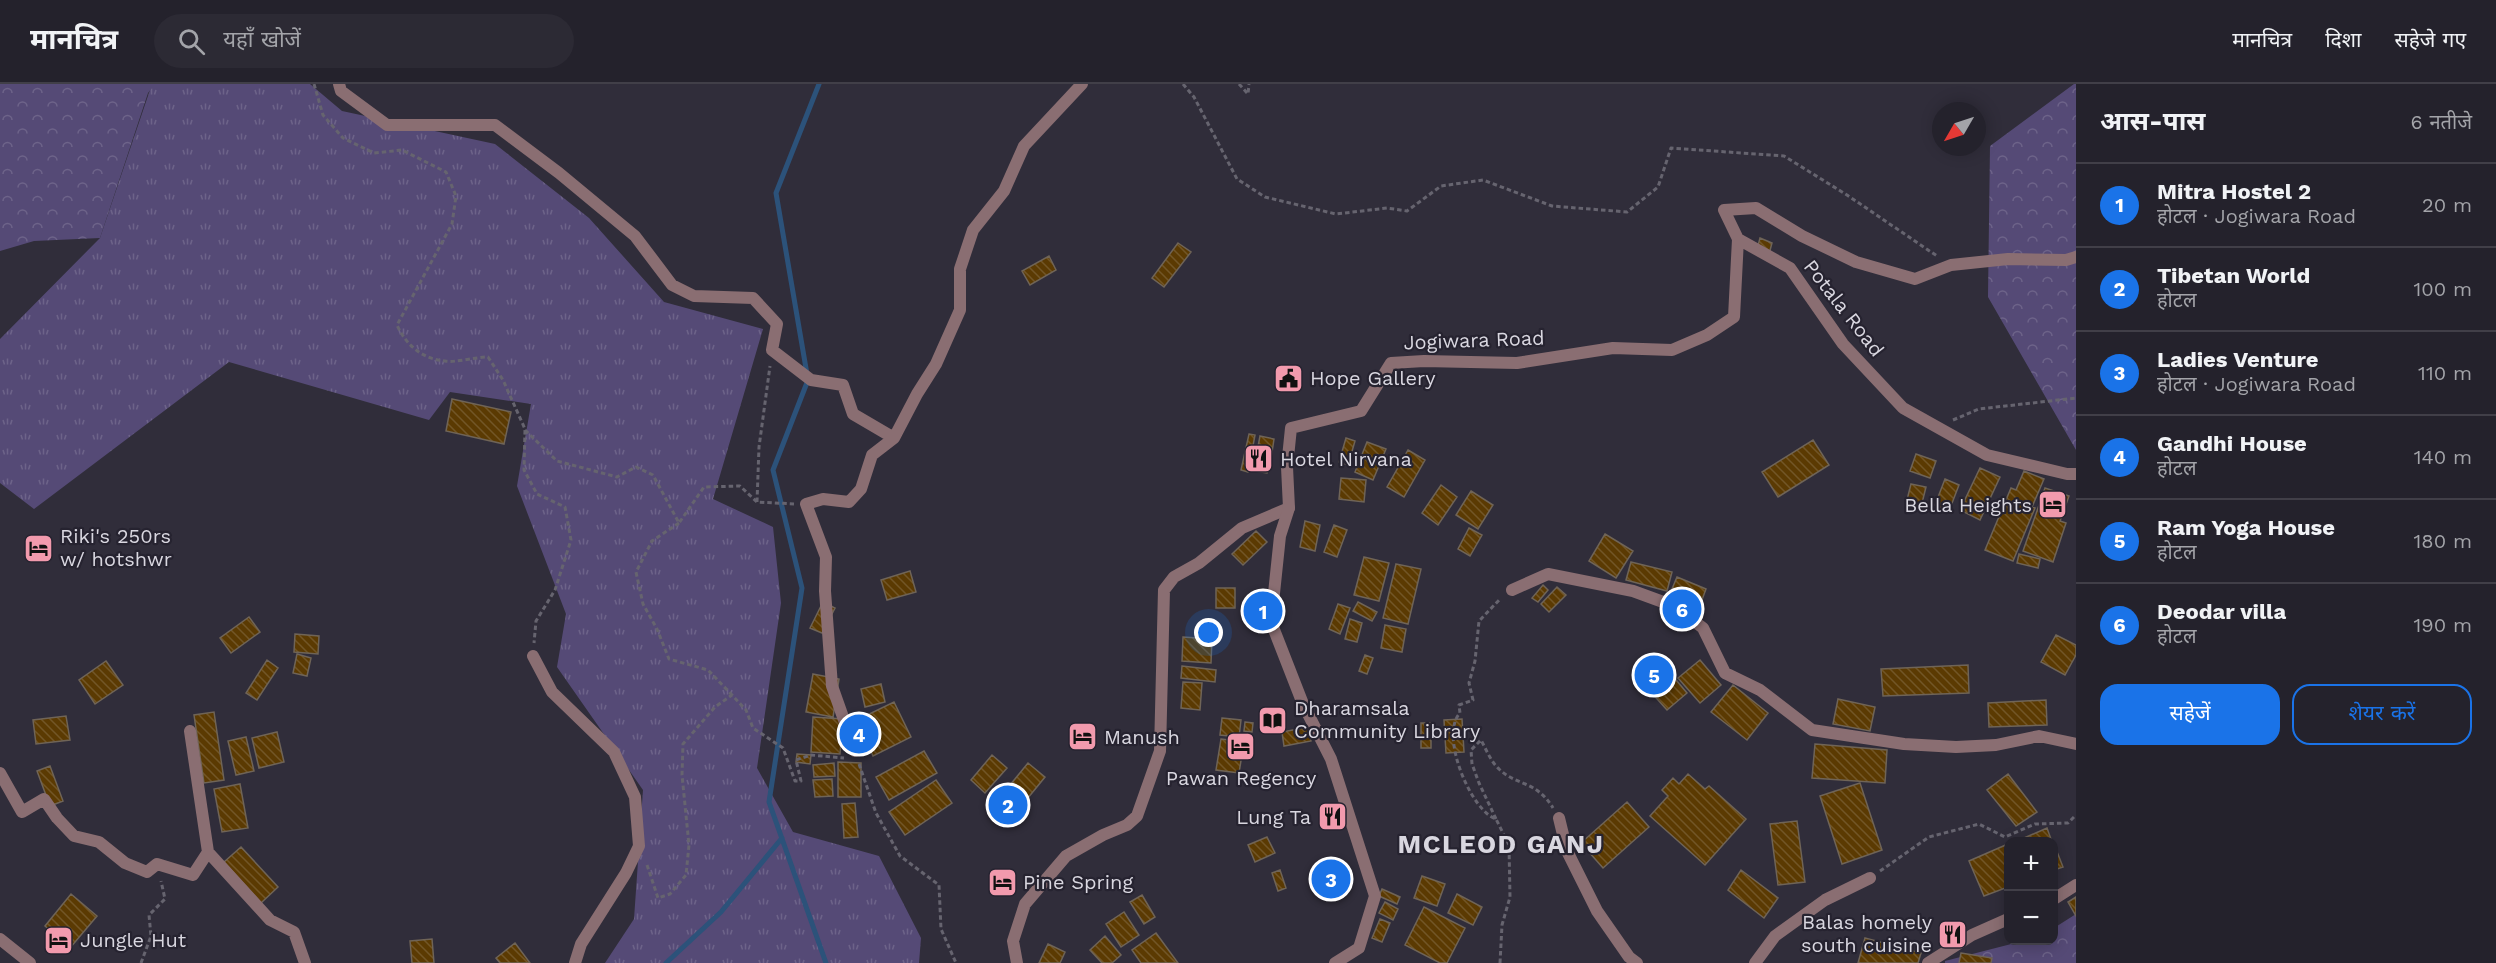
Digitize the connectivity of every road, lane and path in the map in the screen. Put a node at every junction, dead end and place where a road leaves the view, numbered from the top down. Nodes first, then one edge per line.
1 (314, 84) edge
2 (339, 84) edge
3 (1082, 84) edge
4 (1183, 84) edge
5 (1239, 84) edge
6 (1249, 84) edge
7 (1738, 239) junction
8 (2076, 257) edge
9 (1951, 265) junction
10 (772, 350) junction
11 (2076, 398) edge
12 (1937, 427) junction
13 (525, 430) junction
14 (894, 438) junction
15 (2076, 474) edge
16 (757, 502) junction
17 (786, 505) dead end
18 (1289, 508) junction
19 (679, 523) junction
20 (1512, 590) joint
21 (533, 656) joint
22 (732, 695) junction
23 (190, 730) dead end
24 (2076, 744) edge
25 (856, 755) junction
26 (0, 773) edge
27 (2076, 815) edge
28 (1559, 818) joint
29 (1496, 819) junction
30 (639, 846) junction
31 (208, 852) junction
32 (156, 864) junction
33 (1870, 878) joint
34 (2076, 885) edge
35 (2058, 896) edge
36 (2004, 921) edge
37 (0, 939) edge
38 (30, 963) edge
39 (141, 963) edge
40 (305, 963) edge
41 (575, 963) edge
42 (956, 963) edge
43 (1017, 963) edge
44 (1335, 963) edge
45 (1500, 963) edge
46 (1637, 963) edge
47 (1755, 963) edge
48 (1928, 963) edge

1 - 13 path
2 - 10 street
3 - 14 street
4 - 9 path
5 - 6 path
7 - 9 street, Jogiwara Road
7 - 12 street, Potala Road
7 - 18 street, Jogiwara Road
8 - 9 street, Jogiwara Road
10 - 14 street
10 - 16 path
11 - 12 path
12 - 15 street, Potala Road
13 - 19 path
13 - 21 path
14 - 25 street
16 - 17 path
16 - 19 path
18 - 43 street
18 - 44 street, Jogiwara Road
19 - 22 path
20 - 24 street
20 - 29 path
21 - 30 street
22 - 25 path
22 - 30 path
23 - 31 street
25 - 42 path
26 - 32 street
27 - 33 path
28 - 29 path
28 - 46 street
29 - 45 path
30 - 41 street
31 - 32 street
31 - 40 street
32 - 39 path
33 - 47 street
34 - 35 street
36 - 48 street
37 - 38 street

